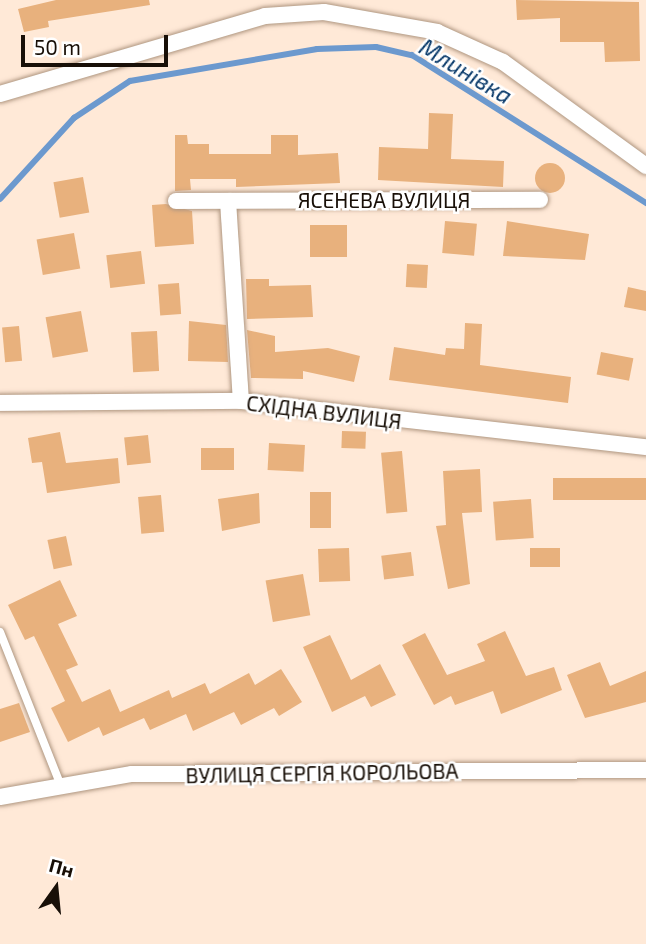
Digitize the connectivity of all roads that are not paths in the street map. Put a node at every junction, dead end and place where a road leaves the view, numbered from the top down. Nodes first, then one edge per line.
1 (0, 94) edge
2 (646, 166) edge
3 (540, 200) dead end
4 (176, 201) dead end
5 (228, 201) junction
6 (242, 401) junction
7 (0, 403) edge
8 (646, 447) edge
9 (0, 632) edge
10 (646, 770) edge
11 (61, 786) junction
12 (0, 797) edge

1 - 2 street
3 - 5 street, ЯСЕНЕВА ВУЛИЦЯ
4 - 5 street, ЯСЕНЕВА ВУЛИЦЯ
5 - 6 street
6 - 7 street, СХІДНА ВУЛИЦЯ
6 - 8 street, СХІДНА ВУЛИЦЯ
9 - 11 lane
10 - 11 street, ВУЛИЦЯ СЕРГІЯ КОРОЛЬОВА
11 - 12 street, ВУЛИЦЯ СЕРГІЯ КОРОЛЬОВА

